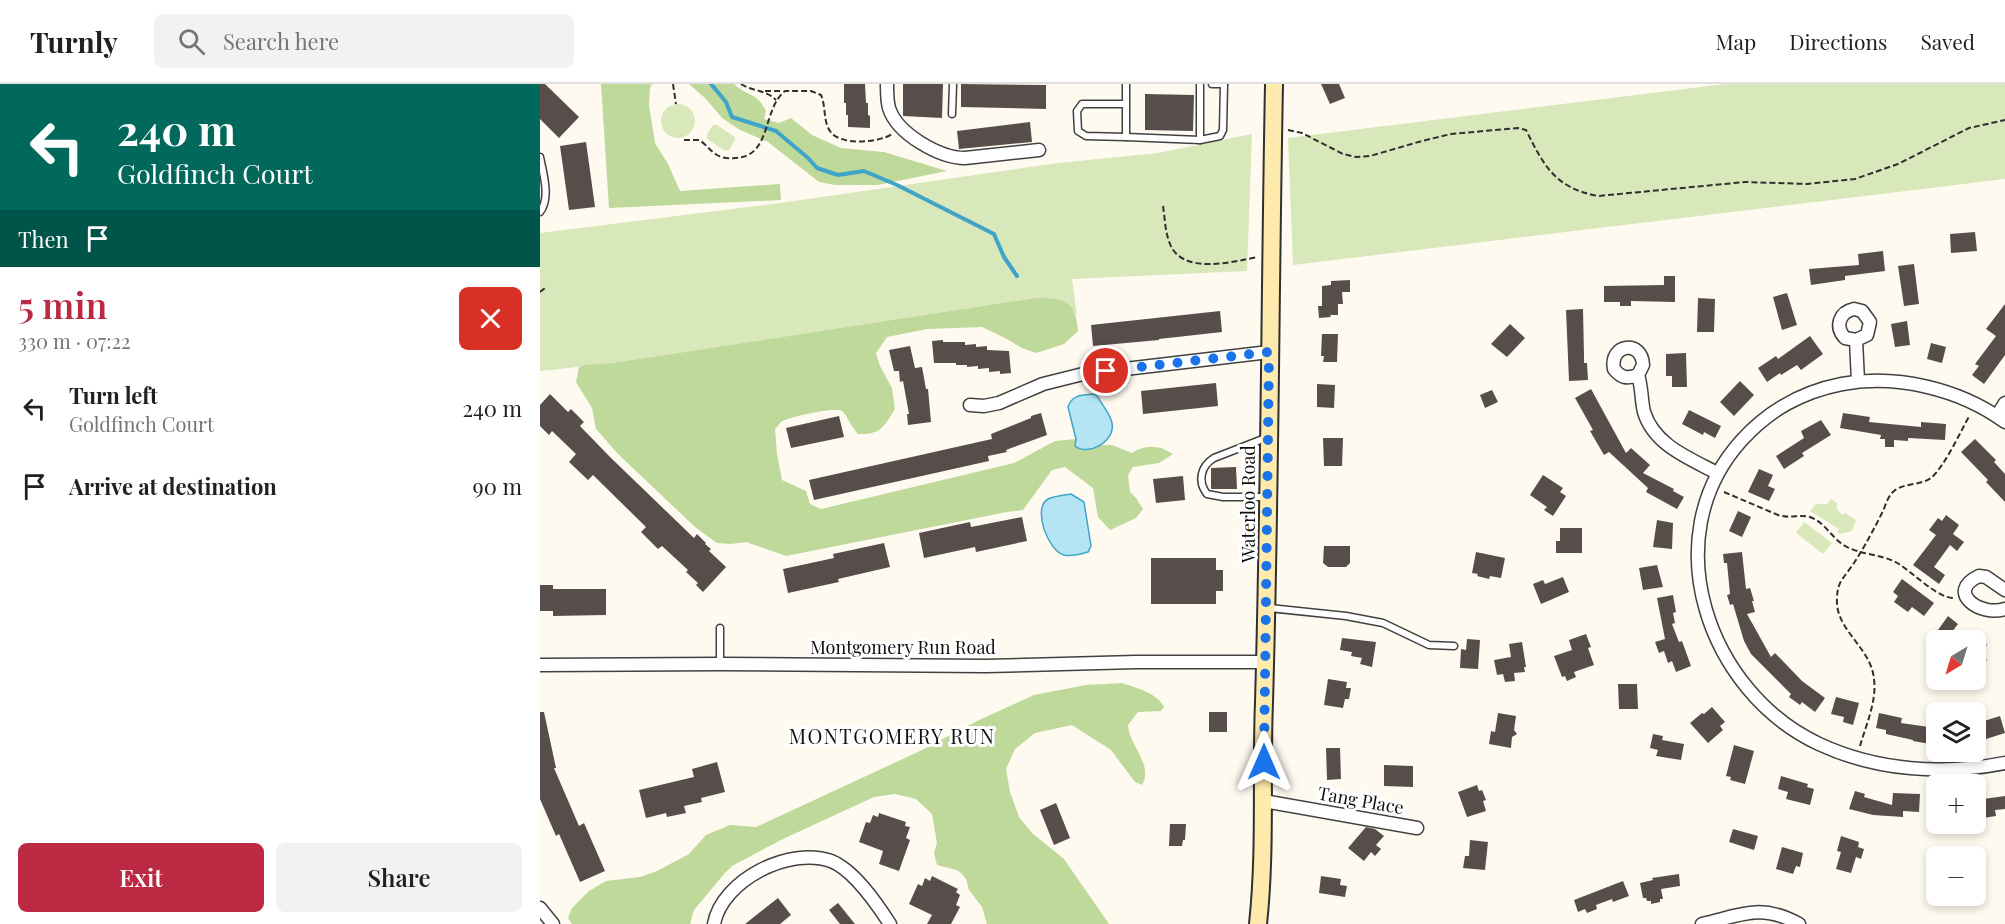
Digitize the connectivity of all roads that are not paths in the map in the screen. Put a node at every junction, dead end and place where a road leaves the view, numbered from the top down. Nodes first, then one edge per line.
1 (887, 84) edge
2 (953, 84) edge
3 (1126, 84) edge
4 (1200, 84) edge
5 (1212, 84) edge
6 (1224, 84) edge
7 (1274, 84) edge
8 (1126, 104) junction
9 (952, 114) dead end
10 (1126, 137) junction
11 (1200, 140) junction
12 (1039, 150) dead end
13 (540, 157) edge
14 (540, 212) edge
15 (1856, 340) dead end
16 (1269, 352) junction
17 (1638, 375) dead end
18 (1858, 381) junction
19 (2005, 403) edge
20 (970, 405) dead end
21 (2001, 419) edge
22 (1268, 437) junction
23 (1717, 473) junction
24 (1267, 497) junction
25 (2005, 590) edge
26 (1267, 608) junction
27 (2005, 609) edge
28 (720, 628) dead end
29 (1454, 646) dead end
30 (1265, 662) junction
31 (720, 664) junction
32 (540, 665) edge
33 (2005, 763) edge
34 (1264, 801) junction
35 (1417, 828) dead end
36 (540, 908) edge
37 (553, 924) edge
38 (714, 924) edge
39 (890, 924) edge
40 (1258, 924) edge
41 (1702, 924) edge
42 (1799, 924) edge

1 - 12 street
2 - 9 lane
3 - 8 lane
4 - 11 lane
5 - 6 lane
6 - 11 lane
7 - 16 main road, Waterloo Road
8 - 10 lane
8 - 10 lane
10 - 11 lane
13 - 14 lane
15 - 18 street
16 - 20 street
16 - 22 main road, Waterloo Road
17 - 23 street
18 - 21 street
18 - 23 street
19 - 21 street
22 - 24 main road, Waterloo Road
22 - 24 lane
23 - 33 street
24 - 26 main road, Waterloo Road
25 - 27 street
26 - 29 lane
26 - 30 main road, Waterloo Road
28 - 31 lane
30 - 31 street, Montgomery Run Road
30 - 34 main road, Waterloo Road
31 - 32 street, Montgomery Run Road
34 - 35 street, Tang Place
34 - 40 main road, Waterloo Road
36 - 37 street
38 - 39 street
41 - 42 street

